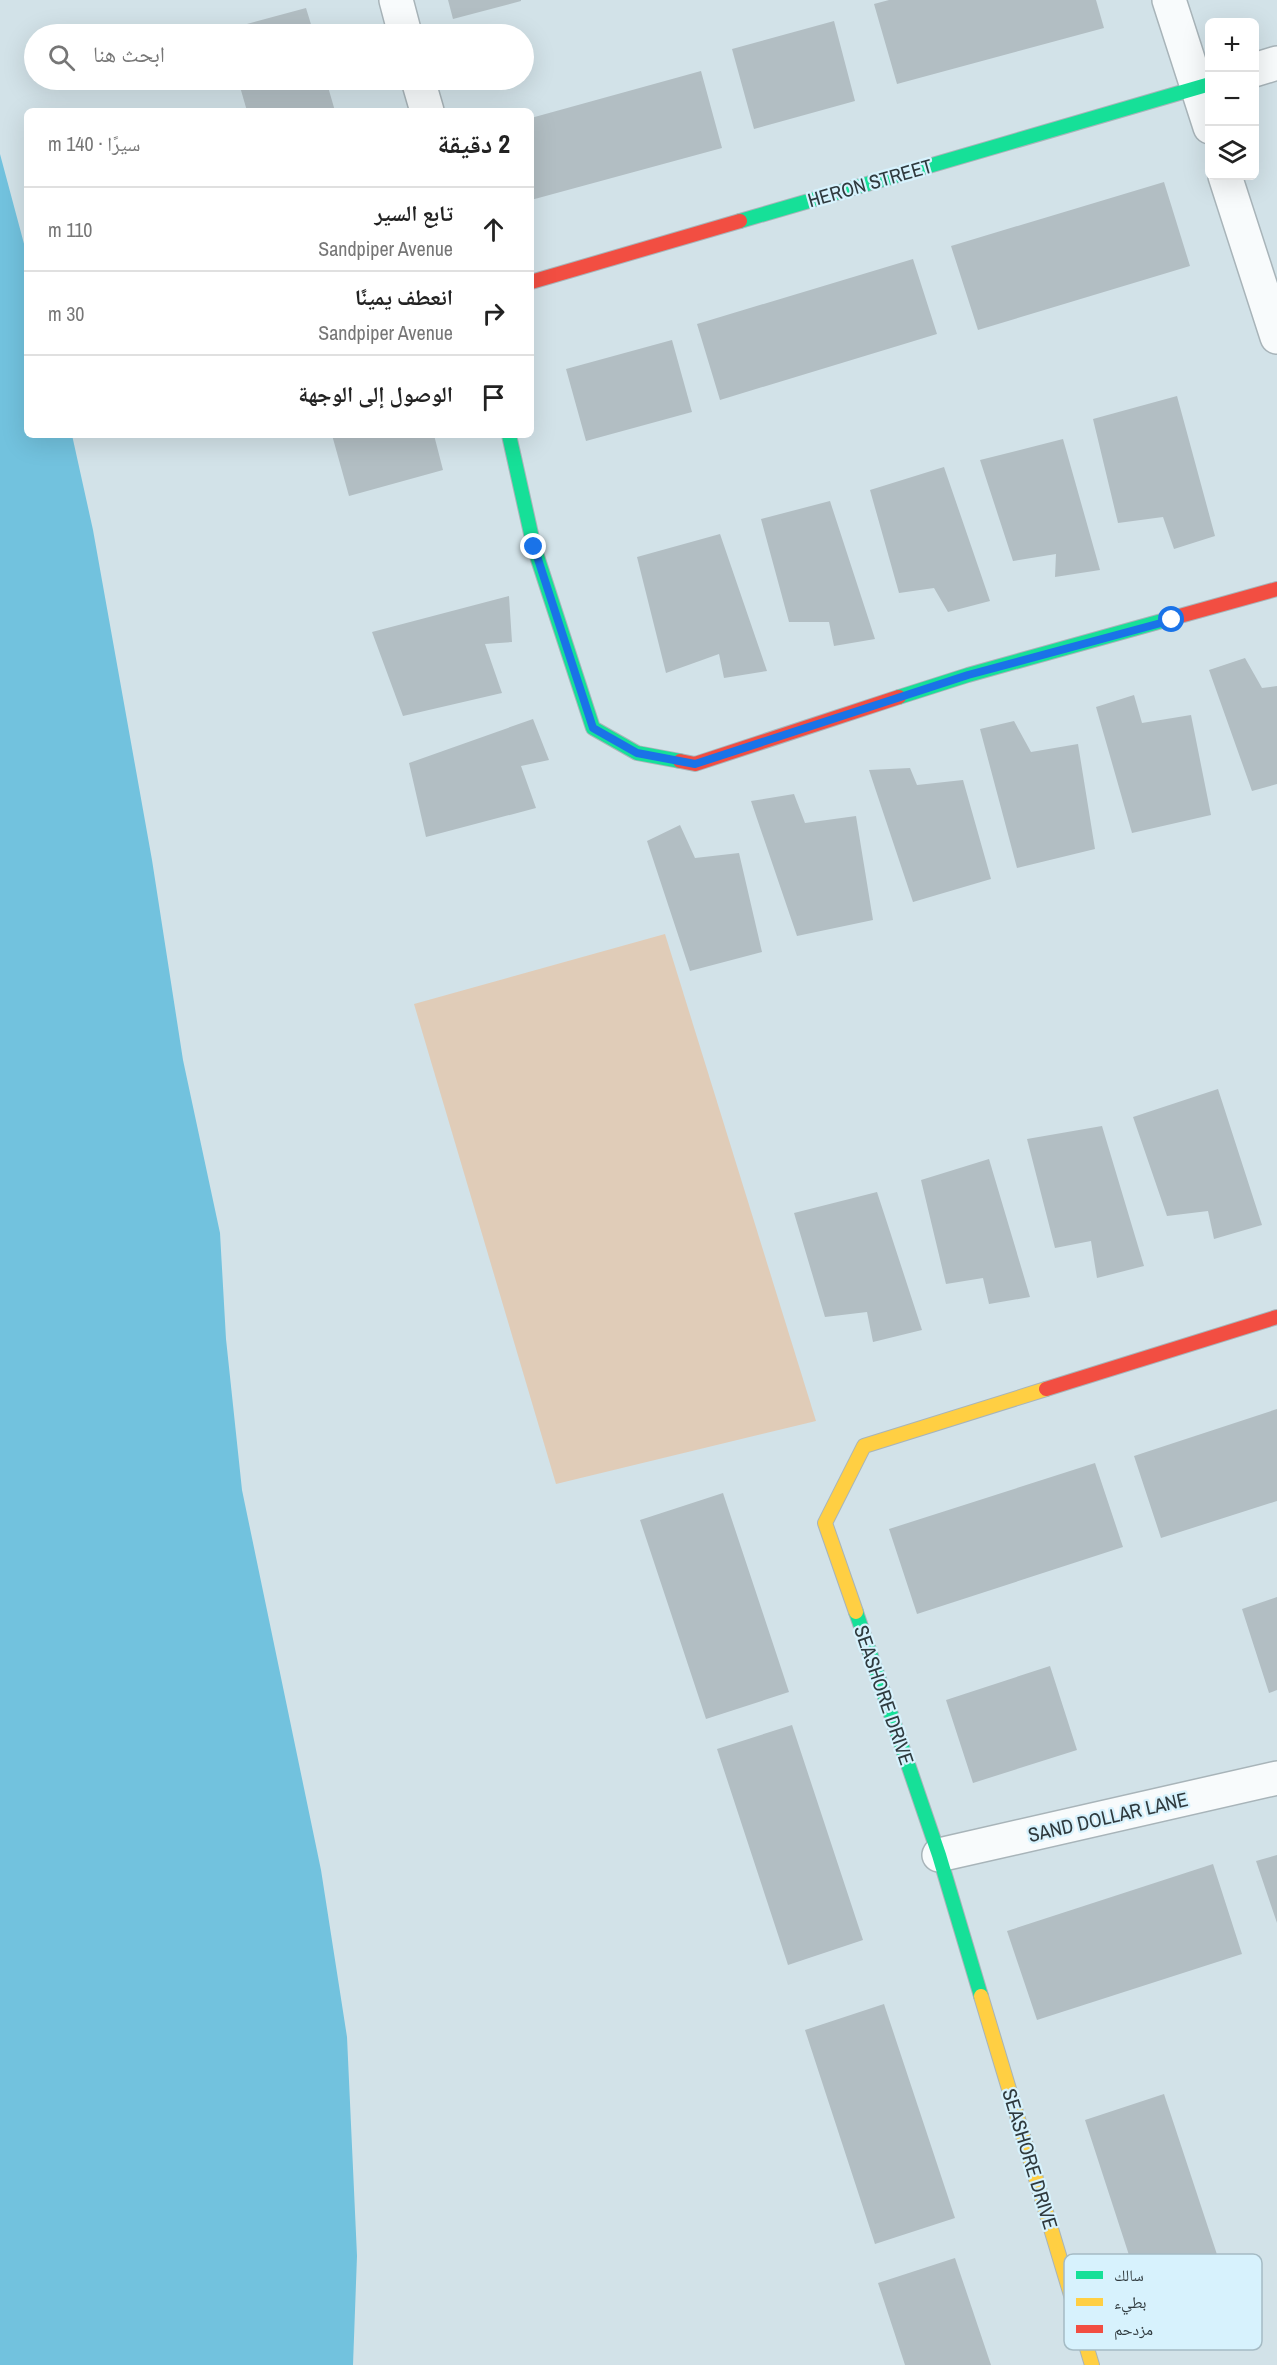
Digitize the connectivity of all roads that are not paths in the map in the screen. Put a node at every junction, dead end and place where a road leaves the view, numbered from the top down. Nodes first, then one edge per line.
1 (396, 0) edge
2 (1169, 0) edge
3 (402, 24) edge
4 (1277, 63) edge
5 (1259, 68) edge
6 (1203, 85) edge
7 (421, 90) edge
8 (426, 108) edge
9 (1209, 126) edge
10 (1226, 180) edge
11 (534, 281) edge
12 (1277, 337) edge
13 (510, 438) edge
14 (1277, 589) edge
15 (1277, 1317) edge
16 (1277, 1778) edge
17 (939, 1855) junction
18 (1064, 2272) edge
19 (1088, 2350) edge
20 (1092, 2365) edge

1 - 3 street
2 - 6 street
4 - 5 street
6 - 9 street
6 - 11 street, HERON STREET
7 - 8 street
10 - 12 street
13 - 14 street
15 - 17 street, SEASHORE DRIVE
16 - 17 street, SAND DOLLAR LANE
17 - 18 street, SEASHORE DRIVE
19 - 20 street, SEASHORE DRIVE

